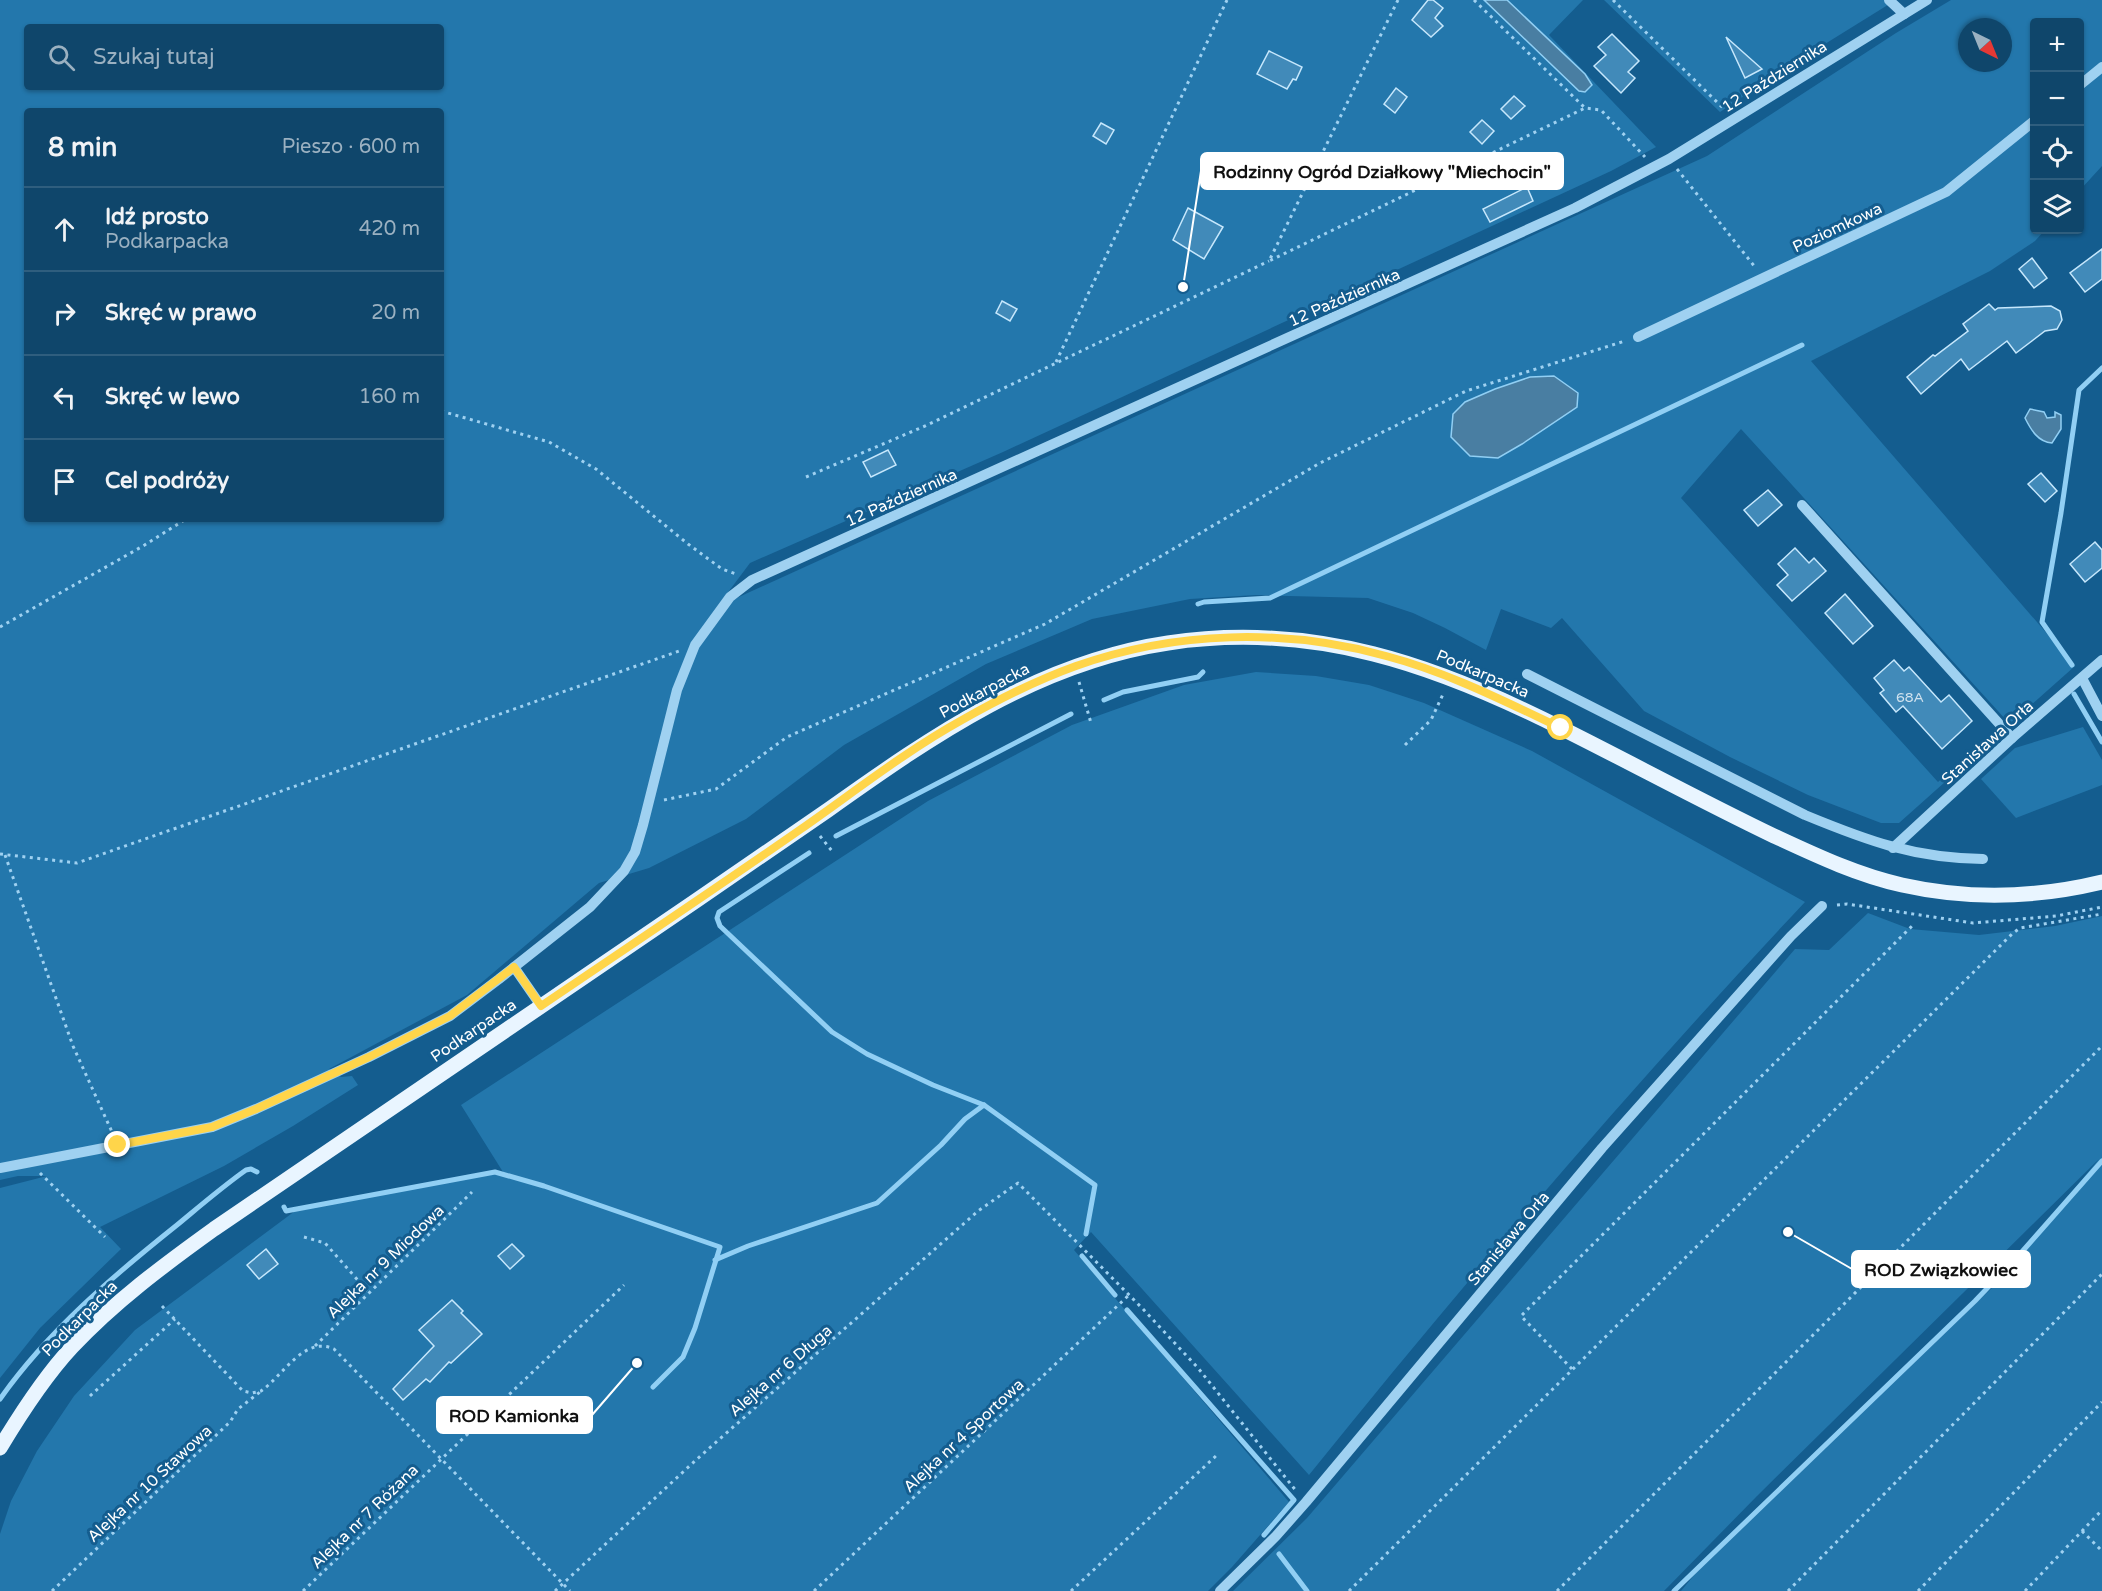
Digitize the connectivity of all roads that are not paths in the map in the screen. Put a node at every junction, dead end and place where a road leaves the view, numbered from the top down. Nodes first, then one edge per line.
1 (1889, 0) edge
2 (1927, 0) edge
3 (1904, 14) junction
4 (2102, 67) edge
5 (2084, 81) edge
6 (2030, 124) edge
7 (1638, 337) road end
8 (1802, 505) dead end
9 (2102, 660) edge
10 (1527, 674) dead end
11 (2082, 678) junction
12 (2102, 716) edge
13 (2012, 738) junction
14 (1893, 848) junction
15 (1983, 859) dead end
16 (2102, 882) edge
17 (1822, 906) road end
18 (514, 967) junction
19 (541, 1006) junction
20 (0, 1168) edge
21 (0, 1448) edge
22 (1220, 1591) edge

1 - 3 street
2 - 3 street, 12 Października
3 - 18 street, 12 Października
4 - 5 street
6 - 7 street, Poziomkowa
8 - 13 street
9 - 11 street, Stanisława Orła
10 - 14 street
11 - 12 street
11 - 13 street, Stanisława Orła
13 - 14 street, Stanisława Orła
14 - 15 street
16 - 19 main road, Podkarpacka
17 - 22 street, Stanisława Orła
18 - 19 street
18 - 20 street, 12 Października
19 - 21 main road, Podkarpacka

